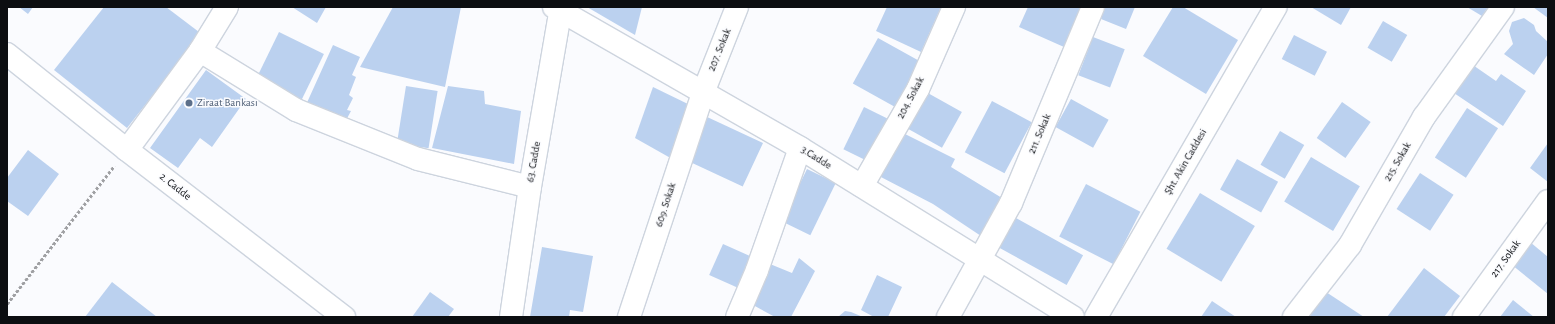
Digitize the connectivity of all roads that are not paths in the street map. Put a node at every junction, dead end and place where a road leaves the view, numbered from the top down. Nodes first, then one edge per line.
1 (227, 7) edge
2 (737, 7) edge
3 (954, 7) edge
4 (1093, 7) edge
5 (1276, 7) edge
6 (1503, 7) edge
7 (559, 8) edge
8 (200, 51) junction
9 (7, 54) edge
10 (703, 92) junction
11 (800, 148) junction
12 (127, 150) junction
13 (862, 186) junction
14 (530, 187) junction
15 (1548, 201) edge
16 (980, 259) junction
17 (344, 317) edge
18 (511, 317) edge
19 (629, 317) edge
20 (737, 317) edge
21 (948, 317) edge
22 (1073, 317) edge
23 (1096, 317) edge
24 (1294, 317) edge
25 (1464, 317) edge

1 - 8 street
2 - 10 street, 207. Sokak
3 - 13 street, 204. Sokak
4 - 16 street, 211. Sokak
5 - 23 street, Şht. Akin Caddesi
6 - 24 street, 215. Sokak
7 - 10 street, 3.Cadde
7 - 14 street, 63. Cadde
8 - 12 street
8 - 14 street
9 - 12 street, 2. Cadde
10 - 11 street, 3.Cadde
10 - 19 street, 609. Sokak
11 - 13 street, 3.Cadde
11 - 20 street
12 - 17 street, 2. Cadde
13 - 16 street, 3.Cadde
14 - 18 street, 63. Cadde
15 - 25 street, 217. Sokak
16 - 21 street, 211. Sokak
16 - 22 street, 3.Cadde

